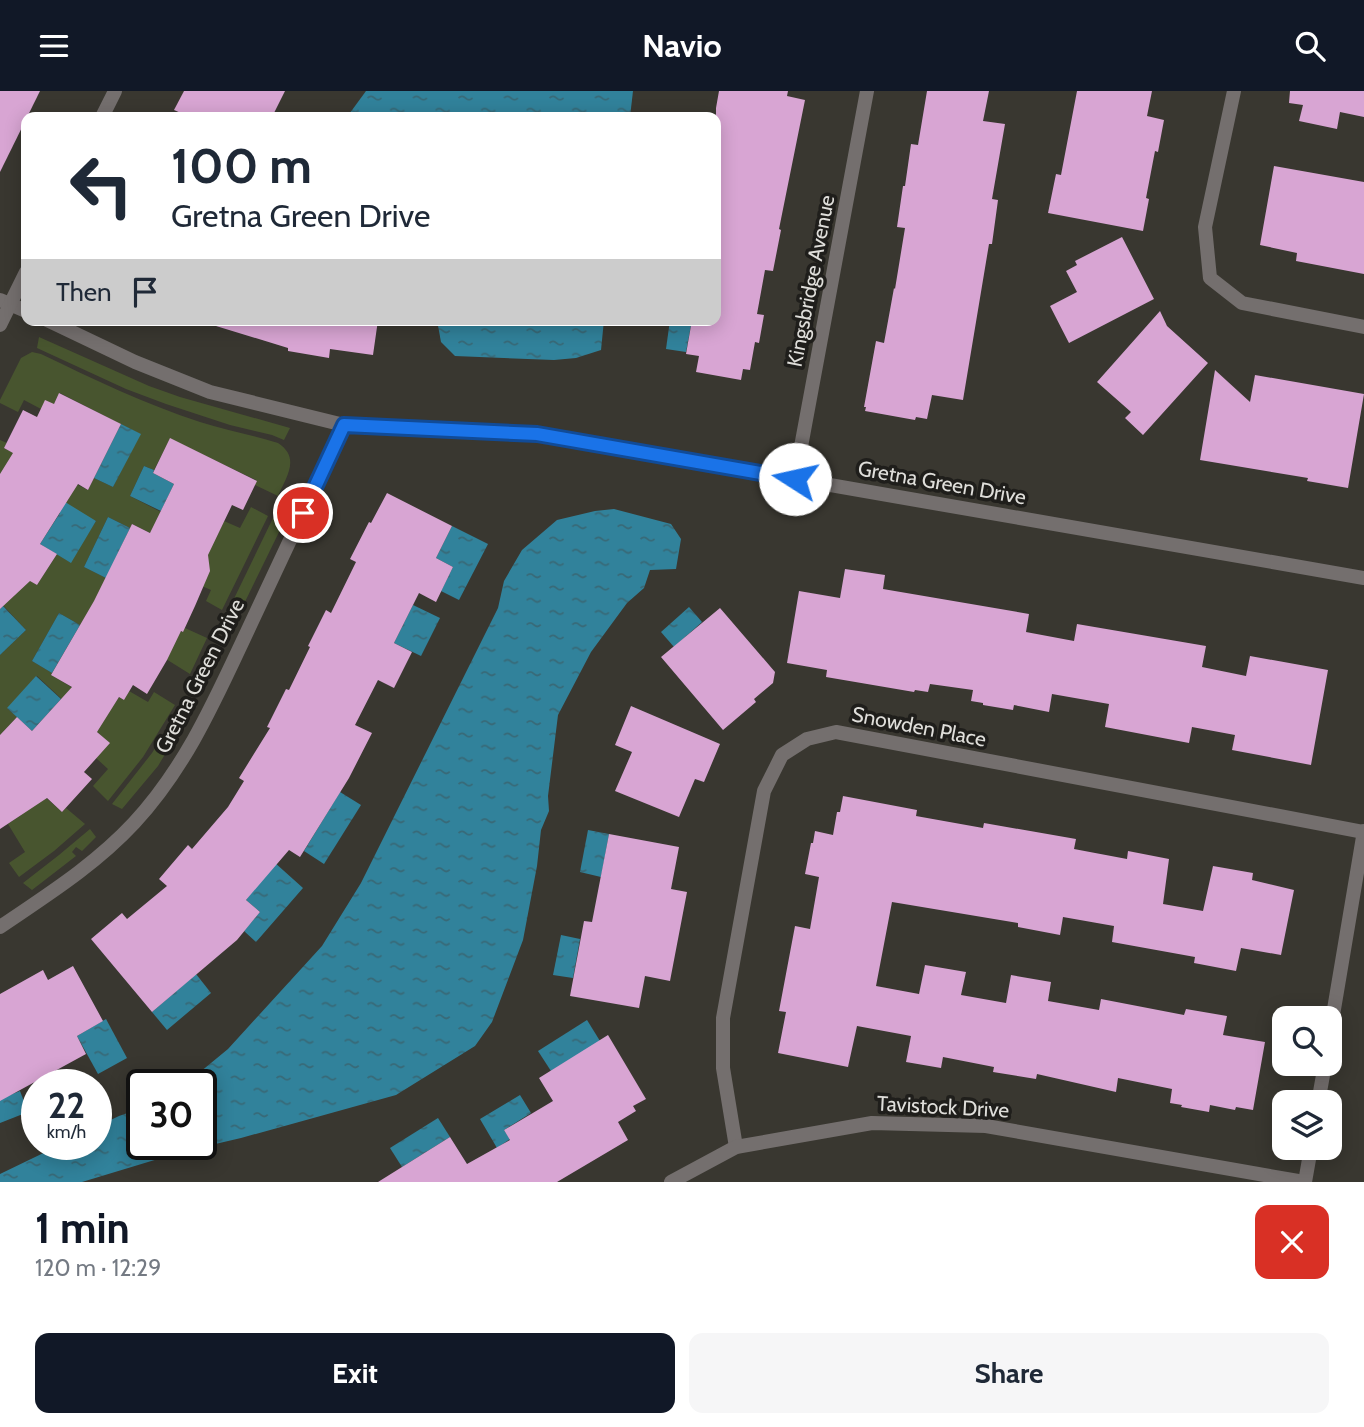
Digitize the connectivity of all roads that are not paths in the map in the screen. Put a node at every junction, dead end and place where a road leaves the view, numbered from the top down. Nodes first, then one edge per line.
1 (114, 91) edge
2 (867, 91) edge
3 (1234, 91) edge
4 (104, 112) edge
5 (21, 279) edge
6 (5, 302) edge
7 (0, 325) edge
8 (60, 326) edge
9 (1364, 327) edge
10 (344, 425) junction
11 (795, 479) junction
12 (1364, 577) edge
13 (1364, 831) edge
14 (0, 927) edge
15 (1335, 1006) edge
16 (736, 1147) junction
17 (1309, 1160) edge
18 (671, 1182) edge
19 (1304, 1182) edge

1 - 4 street
2 - 11 street, Kingsbridge Avenue
3 - 9 street
5 - 6 street
6 - 7 street
8 - 10 street, Gretna Green Drive
10 - 11 street, Gretna Green Drive
10 - 14 street, Gretna Green Drive
11 - 12 street, Gretna Green Drive
13 - 15 street
13 - 16 street, Snowden Place
16 - 18 street, Tavistock Drive
16 - 19 street, Tavistock Drive
17 - 19 street

